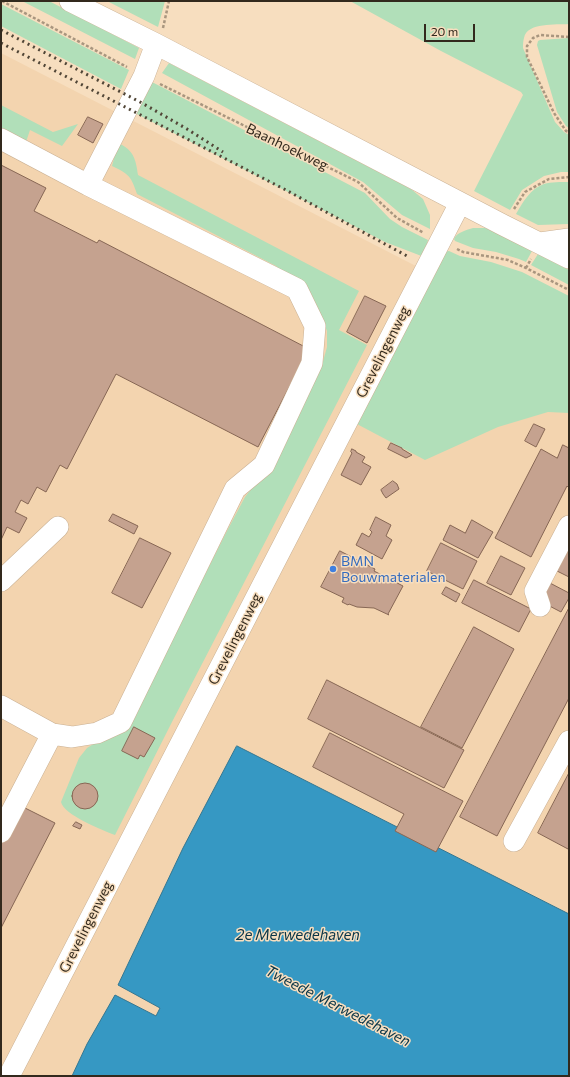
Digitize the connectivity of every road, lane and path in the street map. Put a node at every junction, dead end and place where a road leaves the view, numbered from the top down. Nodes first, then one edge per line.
1 (2, 1) edge
2 (70, 1) edge
3 (169, 1) edge
4 (569, 38) edge
5 (156, 44) junction
6 (144, 76) junction
7 (569, 132) edge
8 (1, 139) edge
9 (569, 177) edge
10 (88, 185) junction
11 (460, 203) junction
12 (503, 225) junction
13 (569, 239) edge
14 (440, 241) junction
15 (540, 243) junction
16 (569, 258) edge
17 (569, 290) edge
18 (569, 526) edge
19 (58, 527) dead end
20 (1, 581) edge
21 (540, 606) dead end
22 (1, 706) edge
23 (52, 734) junction
24 (569, 741) edge
25 (1, 832) edge
26 (514, 841) dead end
27 (9, 1076) edge

1 - 6 path, Baanhoekweg
2 - 5 street, Baanhoekweg
3 - 5 path
4 - 7 path
5 - 6 street
5 - 11 street, Baanhoekweg
6 - 10 street
6 - 14 path, Baanhoekweg
8 - 10 street
9 - 12 path
10 - 23 street
11 - 12 street, Baanhoekweg
11 - 14 street, Grevelingenweg
12 - 15 street, Baanhoekweg
13 - 15 street
14 - 17 path, Baanhoekweg
14 - 27 street, Grevelingenweg
15 - 16 street, Baanhoekweg
18 - 21 street
19 - 20 street
22 - 23 street
23 - 25 street
24 - 26 street

